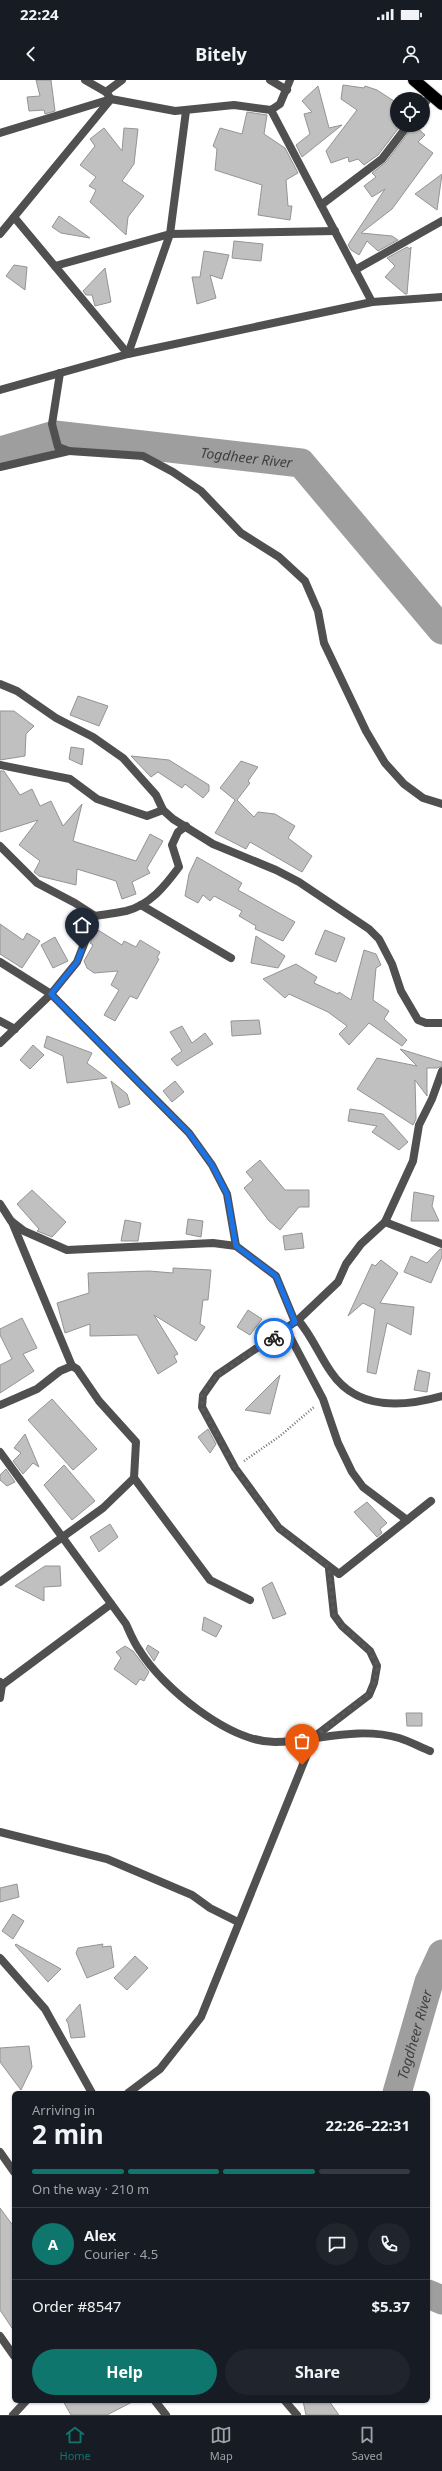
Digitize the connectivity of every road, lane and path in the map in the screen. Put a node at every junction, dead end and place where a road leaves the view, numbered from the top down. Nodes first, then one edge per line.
1 (85, 80) edge
2 (122, 80) edge
3 (270, 80) edge
4 (290, 80) edge
5 (414, 80) edge
6 (287, 90) junction
7 (431, 95) joint
8 (109, 96) junction
9 (442, 104) edge
10 (270, 110) junction
11 (186, 111) junction
12 (403, 132) edge
13 (0, 133) edge
14 (321, 205) junction
15 (14, 217) junction
16 (442, 221) edge
17 (335, 231) junction
18 (0, 234) edge
19 (170, 234) junction
20 (55, 266) junction
21 (355, 270) junction
22 (442, 297) edge
23 (372, 302) junction
24 (128, 354) junction
25 (60, 373) junction
26 (0, 390) edge
27 (69, 451) junction
28 (0, 467) edge
29 (0, 684) edge
30 (0, 765) edge
31 (442, 804) edge
32 (163, 810) junction
33 (186, 826) junction
34 (0, 846) edge
35 (141, 905) junction
36 (95, 916) junction
37 (231, 958) dead end
38 (0, 962) edge
39 (51, 994) junction
40 (0, 1022) edge
41 (442, 1023) edge
42 (15, 1029) junction
43 (0, 1043) edge
44 (442, 1071) edge
45 (0, 1204) edge
46 (12, 1221) junction
47 (385, 1222) junction
48 (442, 1244) edge
49 (236, 1246) junction
50 (297, 1321) junction
51 (286, 1329) junction
52 (72, 1366) junction
53 (442, 1396) edge
54 (323, 1399) junction
55 (0, 1405) edge
56 (0, 1452) edge
57 (235, 1468) junction
58 (134, 1478) junction
59 (431, 1501) dead end
60 (407, 1520) junction
61 (62, 1536) junction
62 (329, 1568) junction
63 (0, 1582) edge
64 (250, 1600) dead end
65 (111, 1604) junction
66 (1, 1683) edge
67 (0, 1698) edge
68 (314, 1737) junction
69 (430, 1751) dead end
70 (0, 1832) edge
71 (238, 1922) junction
72 (0, 1958) edge
73 (91, 2091) edge
74 (131, 2091) edge
75 (0, 2152) edge
76 (12, 2169) edge
77 (0, 2336) edge
78 (12, 2353) edge
79 (24, 2403) edge
80 (157, 2403) edge
81 (287, 2403) edge
82 (13, 2415) edge
83 (166, 2415) edge
84 (297, 2415) edge

1 - 8 street
2 - 8 street
3 - 6 street
4 - 6 street
5 - 7 highway
6 - 10 street
7 - 9 highway
8 - 11 street
8 - 13 street
8 - 15 street
10 - 11 street
10 - 14 street
11 - 19 street
12 - 14 street
14 - 17 street
15 - 18 street
15 - 20 street
16 - 21 street
17 - 19 street
17 - 21 street
19 - 20 street
19 - 24 street
20 - 24 street
21 - 23 street
22 - 23 street
23 - 24 street
24 - 25 street
25 - 26 street
25 - 27 street
27 - 28 street
27 - 31 street
29 - 32 street
30 - 32 street
32 - 33 street
33 - 35 street
33 - 41 street
34 - 36 street
35 - 36 street
35 - 37 street
36 - 39 street
38 - 39 street
39 - 42 street
39 - 49 street
40 - 42 street
42 - 43 street
44 - 47 street
45 - 46 street
46 - 49 street
46 - 52 street
47 - 48 street
47 - 50 street
49 - 50 street
50 - 51 street
50 - 53 street
51 - 54 street
51 - 57 street
52 - 55 street
52 - 58 street
54 - 57 path
54 - 60 street
56 - 61 street
57 - 62 street
58 - 61 street
58 - 64 street
59 - 60 street
60 - 62 street
61 - 63 street
61 - 65 street
62 - 68 street
65 - 66 street
65 - 68 street
66 - 67 street
68 - 69 street
68 - 71 street
70 - 71 street
71 - 74 street
72 - 73 street
75 - 76 street
77 - 78 street
79 - 82 street
80 - 83 street
81 - 84 street

